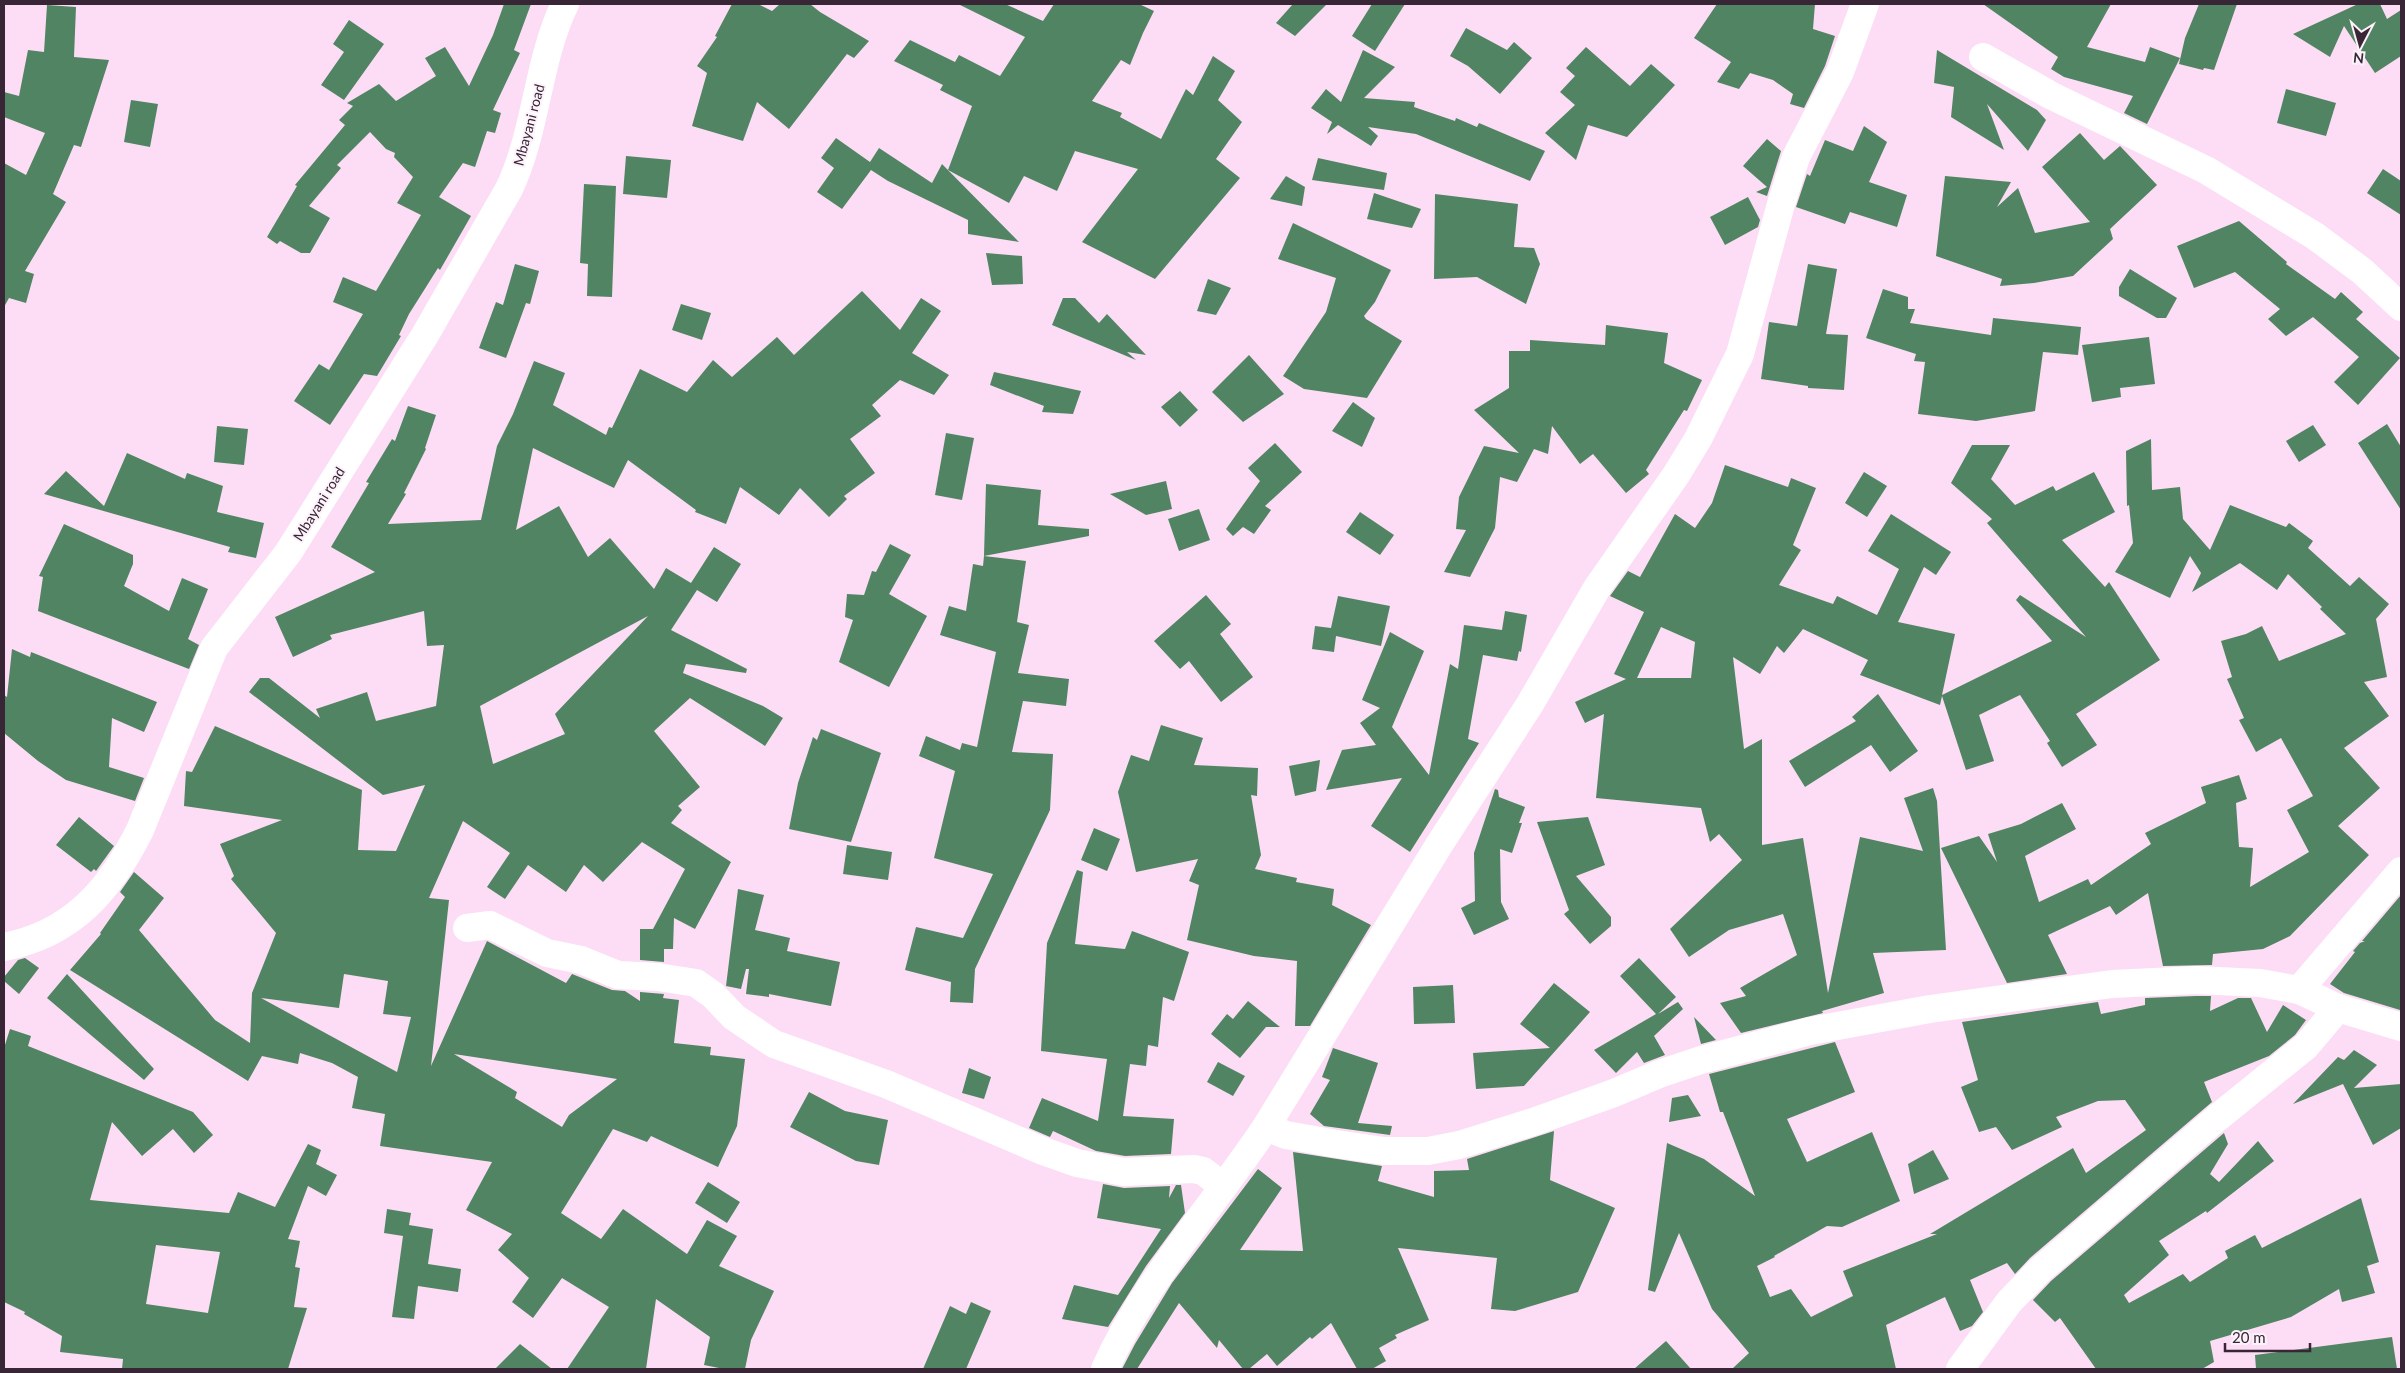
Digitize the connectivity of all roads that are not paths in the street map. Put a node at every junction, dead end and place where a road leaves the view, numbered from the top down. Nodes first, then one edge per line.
1 (566, 4) edge
2 (1865, 4) edge
3 (1983, 57) dead end
4 (2401, 307) edge
5 (2401, 871) edge
6 (467, 928) dead end
7 (4, 947) edge
8 (2299, 990) junction
9 (2338, 1008) junction
10 (2401, 1027) edge
11 (1266, 1127) junction
12 (1223, 1186) junction
13 (1105, 1369) edge
14 (1960, 1369) edge

1 - 7 street, Mbayani road
2 - 11 street
3 - 4 street
5 - 8 street
6 - 12 street
8 - 9 street
8 - 11 street
9 - 10 street
9 - 14 street
11 - 12 street
12 - 13 street

